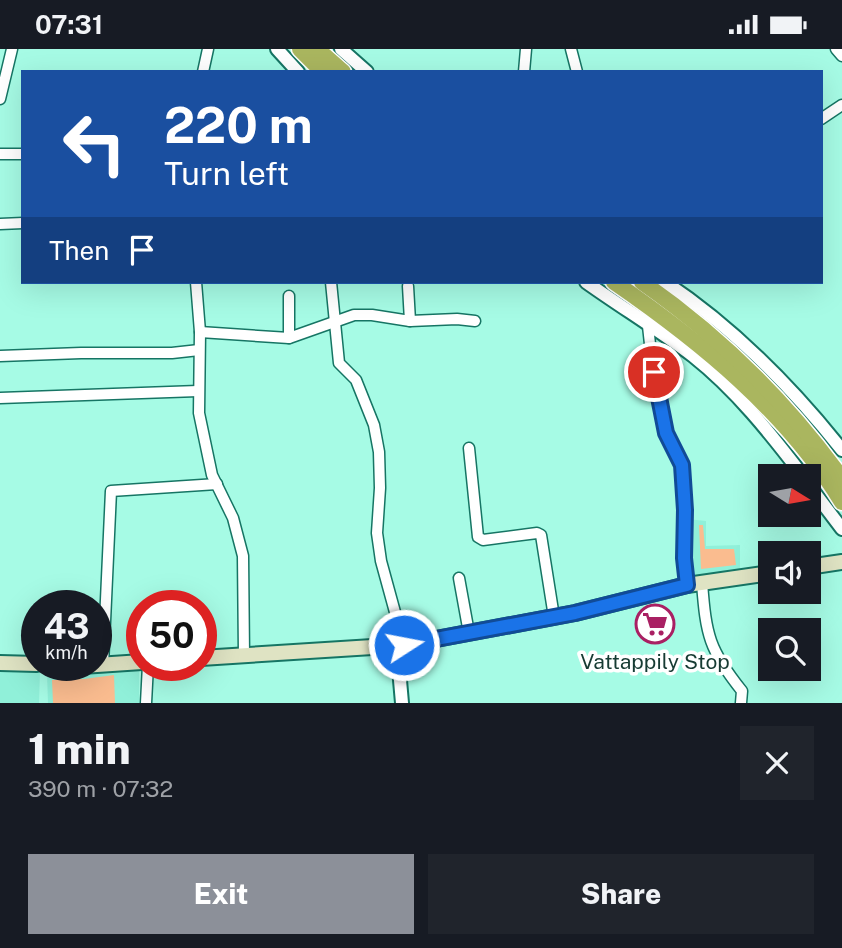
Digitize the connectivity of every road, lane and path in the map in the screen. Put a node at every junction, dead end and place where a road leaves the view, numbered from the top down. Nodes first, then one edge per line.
1 (12, 49) edge
2 (208, 49) edge
3 (277, 49) edge
4 (300, 49) edge
5 (317, 49) edge
6 (341, 49) edge
7 (526, 49) edge
8 (571, 49) edge
9 (836, 49) edge
10 (842, 57) edge
11 (204, 70) edge
12 (296, 70) edge
13 (321, 70) edge
14 (341, 70) edge
15 (365, 70) edge
16 (524, 70) edge
17 (576, 70) edge
18 (0, 99) edge
19 (842, 105) edge
20 (823, 118) edge
21 (0, 154) edge
22 (21, 154) edge
23 (0, 223) edge
24 (21, 223) edge
25 (197, 284) edge
26 (331, 284) edge
27 (589, 284) edge
28 (668, 284) edge
29 (408, 286) dead end
30 (637, 286) edge
31 (289, 296) dead end
32 (410, 321) junction
33 (475, 321) dead end
34 (334, 323) junction
35 (648, 326) junction
36 (200, 332) junction
37 (289, 338) junction
38 (199, 350) junction
39 (0, 356) edge
40 (198, 391) junction
41 (0, 398) edge
42 (469, 448) dead end
43 (842, 450) edge
44 (794, 464) edge
45 (842, 479) edge
46 (217, 484) junction
47 (821, 501) edge
48 (842, 502) edge
49 (842, 529) edge
50 (842, 562) edge
51 (821, 565) edge
52 (758, 575) edge
53 (459, 578) dead end
54 (695, 584) junction
55 (106, 590) edge
56 (554, 617) junction
57 (469, 633) junction
58 (401, 646) junction
59 (244, 656) junction
60 (217, 657) edge
61 (0, 663) edge
62 (21, 664) edge
63 (148, 681) edge
64 (146, 703) edge
65 (402, 703) edge
66 (741, 703) edge

1 - 18 street
2 - 11 street
3 - 12 street
4 - 13 highway
5 - 14 highway
6 - 15 street
7 - 16 street
8 - 17 street
9 - 10 street
19 - 20 street
21 - 22 street
23 - 24 street
25 - 36 street
26 - 34 street
27 - 35 street
28 - 43 street
29 - 32 street
30 - 45 highway
30 - 48 highway
31 - 37 street
32 - 33 street
32 - 34 street
34 - 37 street
34 - 58 street
35 - 44 street
35 - 54 street
36 - 37 street
36 - 38 street
38 - 39 street
38 - 40 street
40 - 41 street
40 - 46 street
42 - 56 street
46 - 55 street
46 - 59 street
47 - 49 street
50 - 51 main road
52 - 54 main road
53 - 57 street
54 - 56 main road
54 - 66 street
56 - 57 main road
57 - 58 main road
58 - 59 main road
58 - 65 street
59 - 60 main road
61 - 62 main road
63 - 64 street

